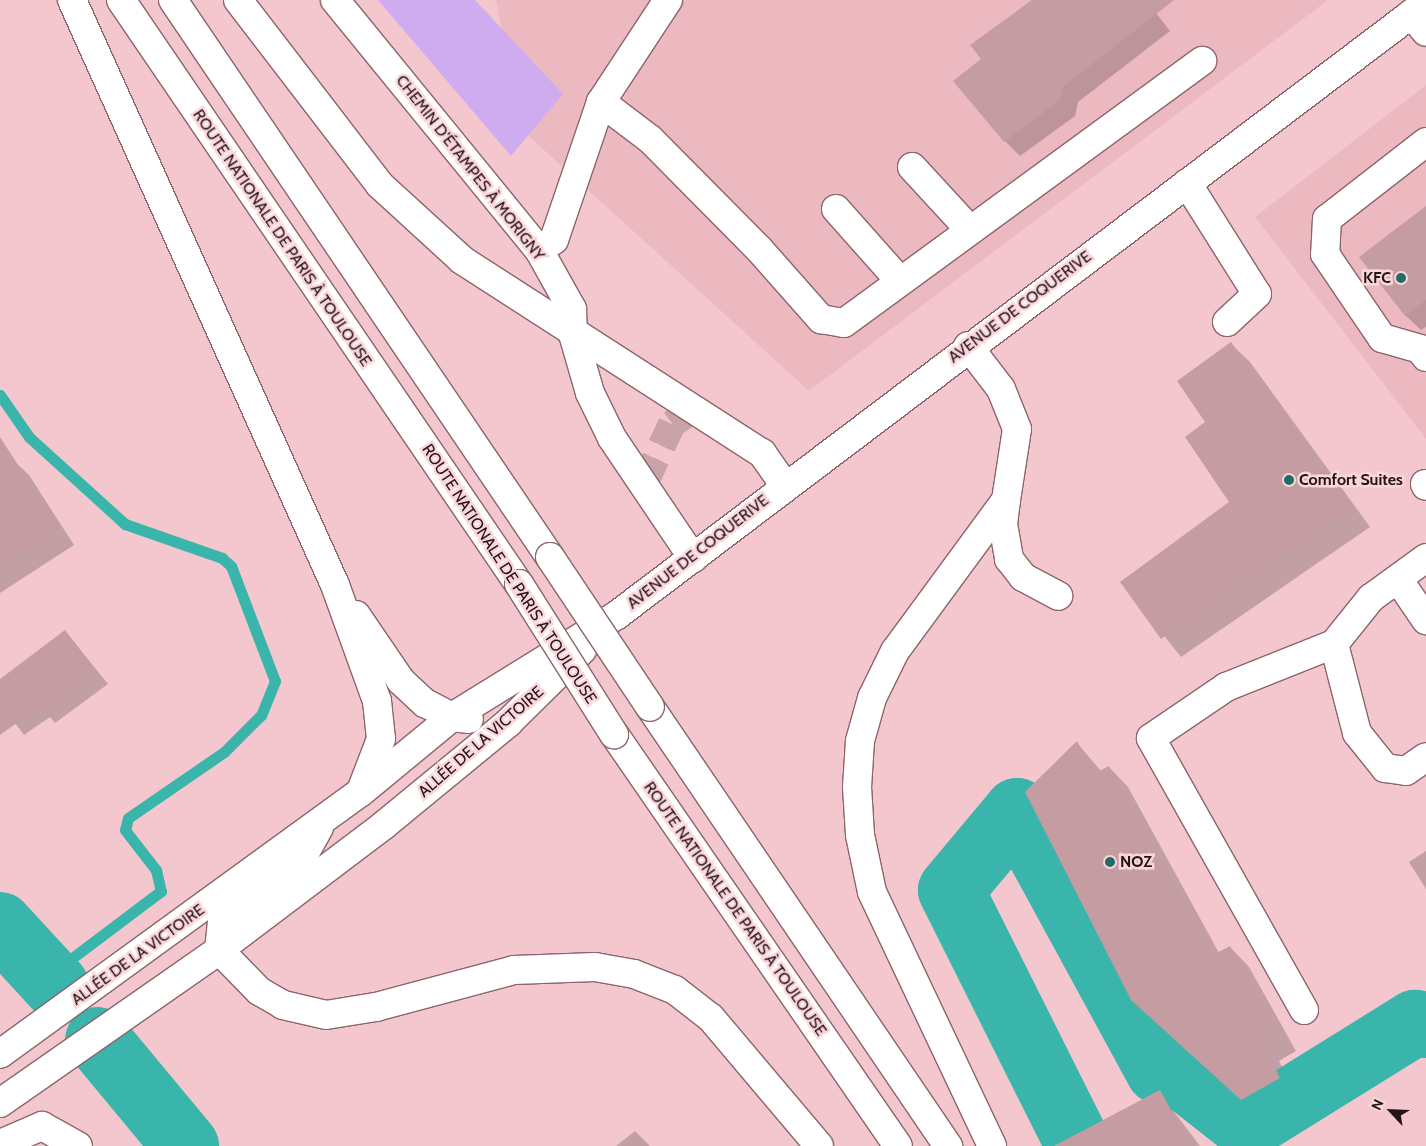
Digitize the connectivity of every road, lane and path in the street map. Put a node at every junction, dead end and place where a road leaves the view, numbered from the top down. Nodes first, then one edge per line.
1 (72, 0) edge
2 (120, 0) edge
3 (173, 0) edge
4 (238, 0) edge
5 (335, 0) edge
6 (668, 0) edge
7 (1421, 16) edge
8 (1202, 60) dead end
9 (601, 102) junction
10 (1426, 142) edge
11 (912, 167) dead end
12 (1187, 183) junction
13 (836, 209) dead end
14 (970, 230) junction
15 (539, 250) junction
16 (900, 281) junction
17 (1226, 322) dead end
18 (572, 334) junction
19 (968, 346) junction
20 (1426, 356) edge
21 (784, 485) junction
22 (1006, 500) junction
23 (693, 558) junction
24 (1426, 558) edge
25 (1398, 579) junction
26 (335, 585) junction
27 (1058, 596) dead end
28 (617, 615) junction
29 (1426, 620) edge
30 (1334, 644) junction
31 (452, 717) junction
32 (508, 723) junction
33 (1426, 757) edge
34 (361, 792) junction
35 (324, 819) junction
36 (219, 950) junction
37 (1304, 1010) dead end
38 (0, 1054) edge
39 (0, 1103) edge
40 (0, 1144) edge
41 (78, 1146) edge
42 (819, 1146) edge
43 (898, 1146) edge
44 (948, 1146) edge
45 (992, 1146) edge

1 - 26 main road
2 - 43 main road, ROUTE NATIONALE DE PARIS À TOULOUSE, bridge
3 - 44 main road, bridge
4 - 18 main road
5 - 15 main road, CHEMIN D'ÉTAMPES À MORIGNY
6 - 9 main road
7 - 12 main road, AVENUE DE COQUERIVE
8 - 14 main road
9 - 15 main road
9 - 16 main road
10 - 20 main road
11 - 14 main road
12 - 17 main road
12 - 19 main road, AVENUE DE COQUERIVE
13 - 16 main road
14 - 16 main road
15 - 18 main road, CHEMIN D'ÉTAMPES À MORIGNY
18 - 21 main road
18 - 23 main road, CHEMIN D'ÉTAMPES À MORIGNY
19 - 21 main road, AVENUE DE COQUERIVE
19 - 22 main road
21 - 23 main road, AVENUE DE COQUERIVE
22 - 27 main road
22 - 45 main road
23 - 28 main road, AVENUE DE COQUERIVE
24 - 25 main road
25 - 29 main road
25 - 30 main road
26 - 31 main road
26 - 34 main road
28 - 31 main road, ALLÉE DE LA VICTOIRE
28 - 32 main road, ALLÉE DE LA VICTOIRE
30 - 33 main road
30 - 37 main road
31 - 32 main road
31 - 34 main road, ALLÉE DE LA VICTOIRE
32 - 36 main road, ALLÉE DE LA VICTOIRE
34 - 35 main road, ALLÉE DE LA VICTOIRE
35 - 36 main road, ALLÉE DE LA VICTOIRE
35 - 38 main road, ALLÉE DE LA VICTOIRE
36 - 39 main road, ALLÉE DE LA VICTOIRE
36 - 42 main road
40 - 41 main road

